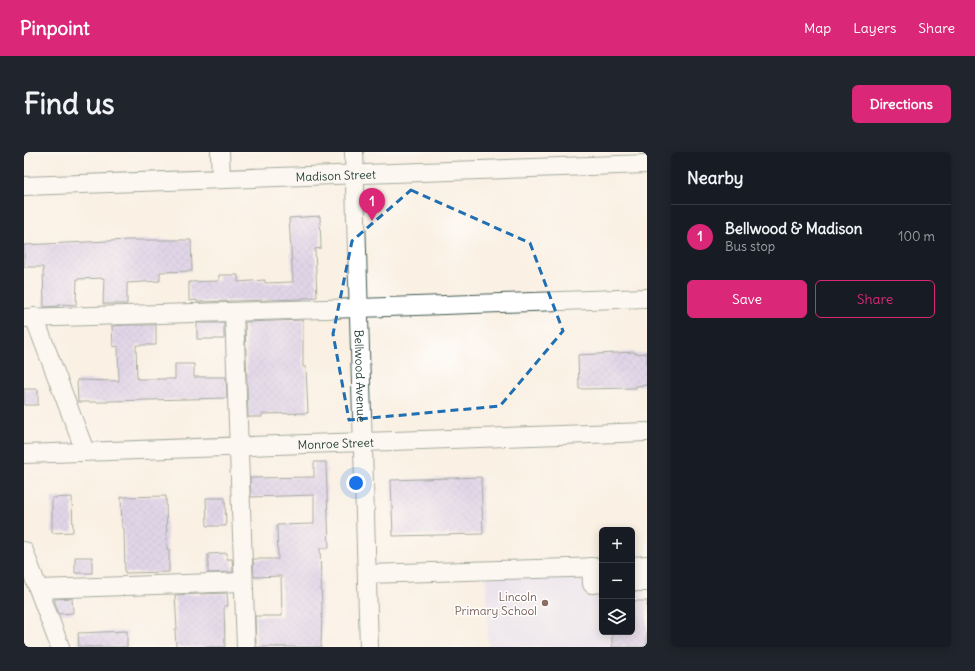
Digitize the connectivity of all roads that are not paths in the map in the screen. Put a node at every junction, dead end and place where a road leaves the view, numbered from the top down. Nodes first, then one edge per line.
1 (220, 152) edge
2 (354, 152) edge
3 (647, 164) edge
4 (354, 174) junction
5 (221, 179) junction
6 (24, 186) edge
7 (647, 298) edge
8 (359, 308) junction
9 (234, 312) junction
10 (29, 318) edge
11 (647, 432) edge
12 (363, 442) junction
13 (239, 446) junction
14 (84, 451) junction
15 (24, 454) edge
16 (24, 551) edge
17 (647, 565) edge
18 (635, 566) edge
19 (596, 567) edge
20 (367, 574) junction
21 (244, 582) junction
22 (635, 582) edge
23 (647, 582) edge
24 (599, 584) edge
25 (39, 589) junction
26 (60, 647) edge
27 (246, 647) edge
28 (369, 647) edge

1 - 5 street
2 - 4 street, Bellwood Avenue
3 - 4 street, Madison Street
4 - 5 street, Madison Street
4 - 8 street, Bellwood Avenue
5 - 6 street, Madison Street
7 - 8 street
8 - 9 street
8 - 12 street, Bellwood Avenue
9 - 10 street
9 - 13 street
10 - 14 street
11 - 12 street, Monroe Street
12 - 13 street, Monroe Street
12 - 20 street, Bellwood Avenue
13 - 14 street, Monroe Street
13 - 21 street
14 - 15 street, Monroe Street
16 - 25 street
17 - 18 street
19 - 20 street
19 - 24 street
20 - 28 street, Bellwood Avenue
21 - 25 street
21 - 27 street
22 - 23 street
25 - 26 street

